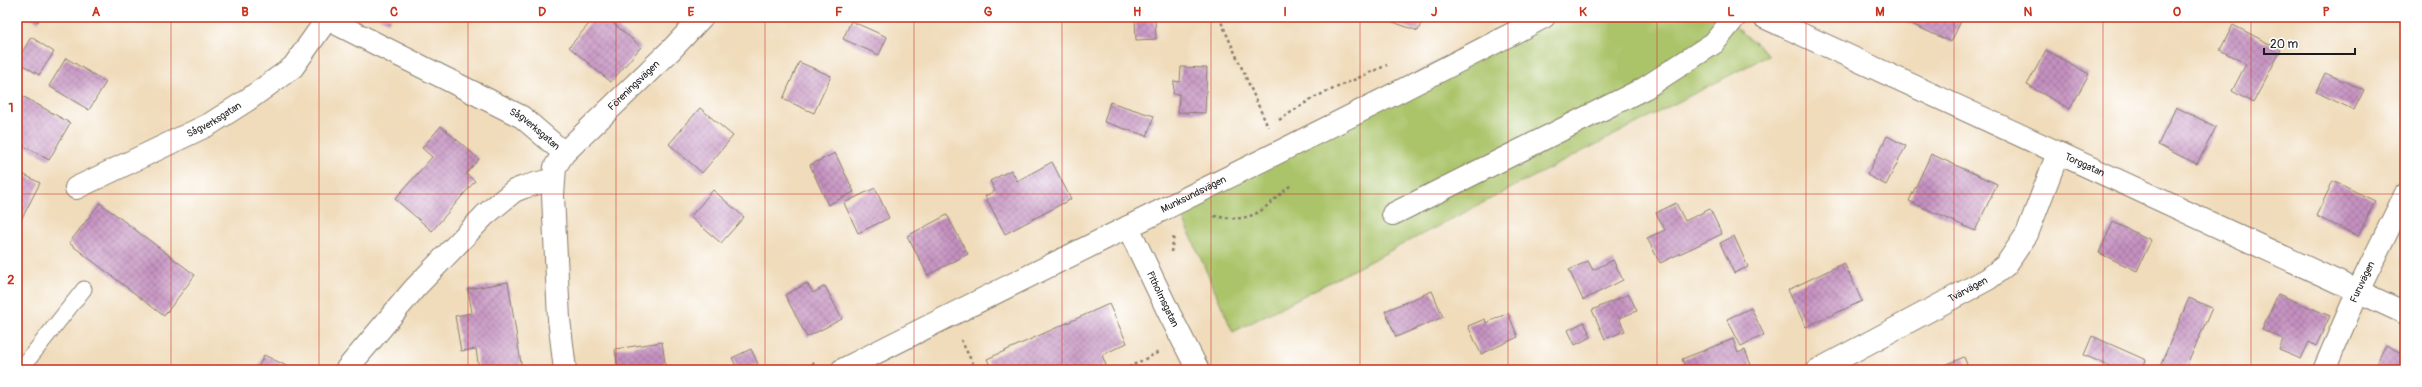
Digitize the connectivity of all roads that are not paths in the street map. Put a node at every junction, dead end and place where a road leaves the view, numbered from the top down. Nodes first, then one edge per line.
1 (702, 17) edge
2 (1544, 17) edge
3 (1735, 17) edge
4 (1764, 17) edge
5 (325, 18) edge
6 (564, 153) junction
7 (2058, 153) junction
8 (554, 179) junction
9 (76, 188) dead end
10 (2405, 195) edge
11 (1393, 214) dead end
12 (1128, 227) junction
13 (84, 289) dead end
14 (2358, 291) junction
15 (2405, 313) edge
16 (20, 370) edge
17 (346, 370) edge
18 (565, 370) edge
19 (842, 370) edge
20 (1198, 370) edge
21 (1818, 370) edge
22 (2324, 370) edge

1 - 6 street, Föreningsvägen
2 - 12 street, Munksundsvägen
3 - 11 street
4 - 7 street, Torggatan
5 - 6 street, Sågverksgatan
5 - 9 street, Sågverksgatan
6 - 8 street, Sågverksgatan
7 - 14 street, Torggatan
7 - 21 street, Tvärvägen
8 - 17 street
8 - 18 street, Sågverksgatan
10 - 14 street, Furuvägen
12 - 19 street, Munksundsvägen
12 - 20 street, Pitholmsgatan
13 - 16 lane
14 - 15 street, Torggatan
14 - 22 street, Furuvägen

